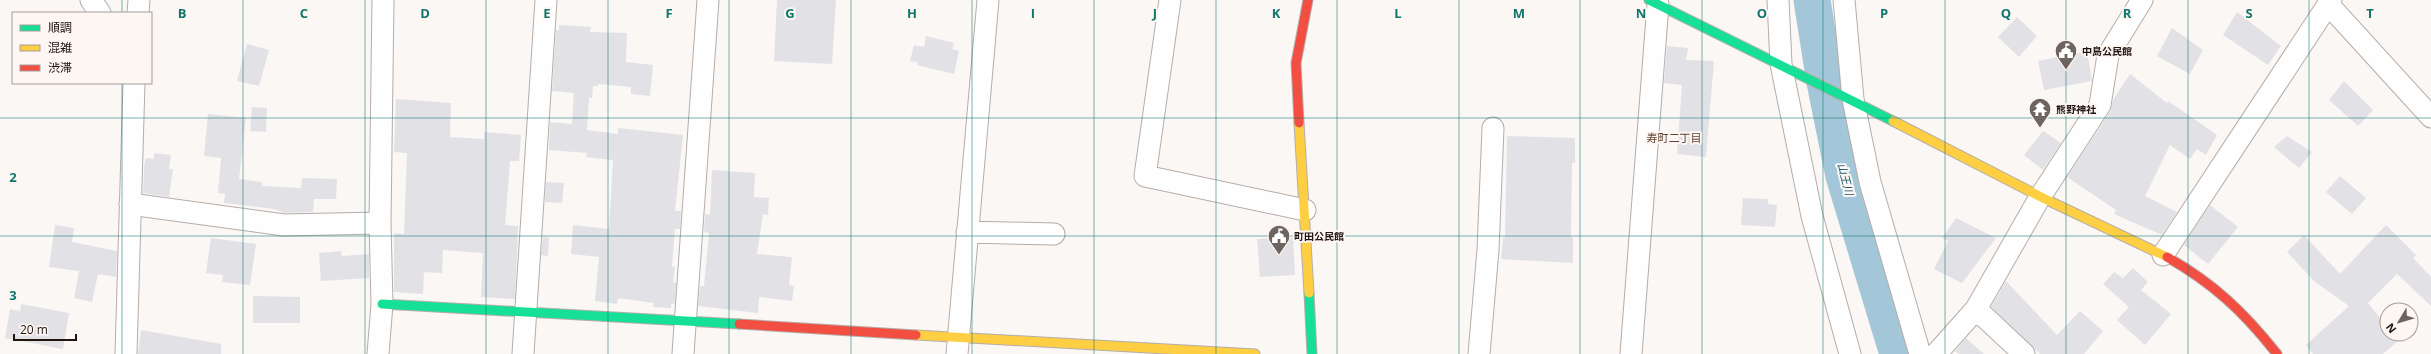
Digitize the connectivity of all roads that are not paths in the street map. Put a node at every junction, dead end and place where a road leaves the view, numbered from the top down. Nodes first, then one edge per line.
1 (91, 0) edge
2 (139, 0) edge
3 (383, 0) edge
4 (546, 0) edge
5 (708, 0) edge
6 (988, 0) edge
7 (1170, 0) edge
8 (1308, 0) edge
9 (1778, 0) edge
10 (1844, 0) edge
11 (2142, 0) edge
12 (1654, 2) edge
13 (2329, 2) edge
14 (99, 12) edge
15 (138, 12) edge
16 (1781, 64) junction
17 (134, 84) edge
18 (1853, 99) junction
19 (2431, 117) edge
20 (1493, 128) dead end
21 (2040, 197) junction
22 (130, 204) junction
23 (1305, 210) junction
24 (380, 222) junction
25 (968, 232) junction
26 (1054, 234) dead end
27 (2163, 255) junction
28 (382, 304) junction
29 (1976, 309) junction
30 (525, 311) junction
31 (685, 322) junction
32 (958, 345) edge
33 (126, 354) edge
34 (378, 354) edge
35 (522, 354) edge
36 (683, 354) edge
37 (1255, 354) edge
38 (1312, 354) edge
39 (1479, 354) edge
40 (1631, 354) edge
41 (1850, 354) edge
42 (1920, 354) edge
43 (1936, 354) edge
44 (2024, 354) edge
45 (2277, 354) edge

1 - 14 street
2 - 15 street
3 - 24 street
4 - 30 street
5 - 31 street
6 - 25 street
7 - 23 street
8 - 23 street
9 - 16 street
10 - 18 street
11 - 21 street
12 - 16 street
12 - 40 street
13 - 19 street
13 - 27 street
16 - 18 street
16 - 41 street
17 - 22 street
18 - 21 street
18 - 42 street
20 - 39 street
21 - 27 street
21 - 29 street
22 - 24 street
22 - 33 street
23 - 38 street
24 - 28 street
25 - 26 street
25 - 32 street
27 - 45 street
28 - 30 street
28 - 34 street
29 - 43 street
29 - 44 street
30 - 31 street
30 - 35 street
31 - 32 street
31 - 36 street
32 - 37 street

